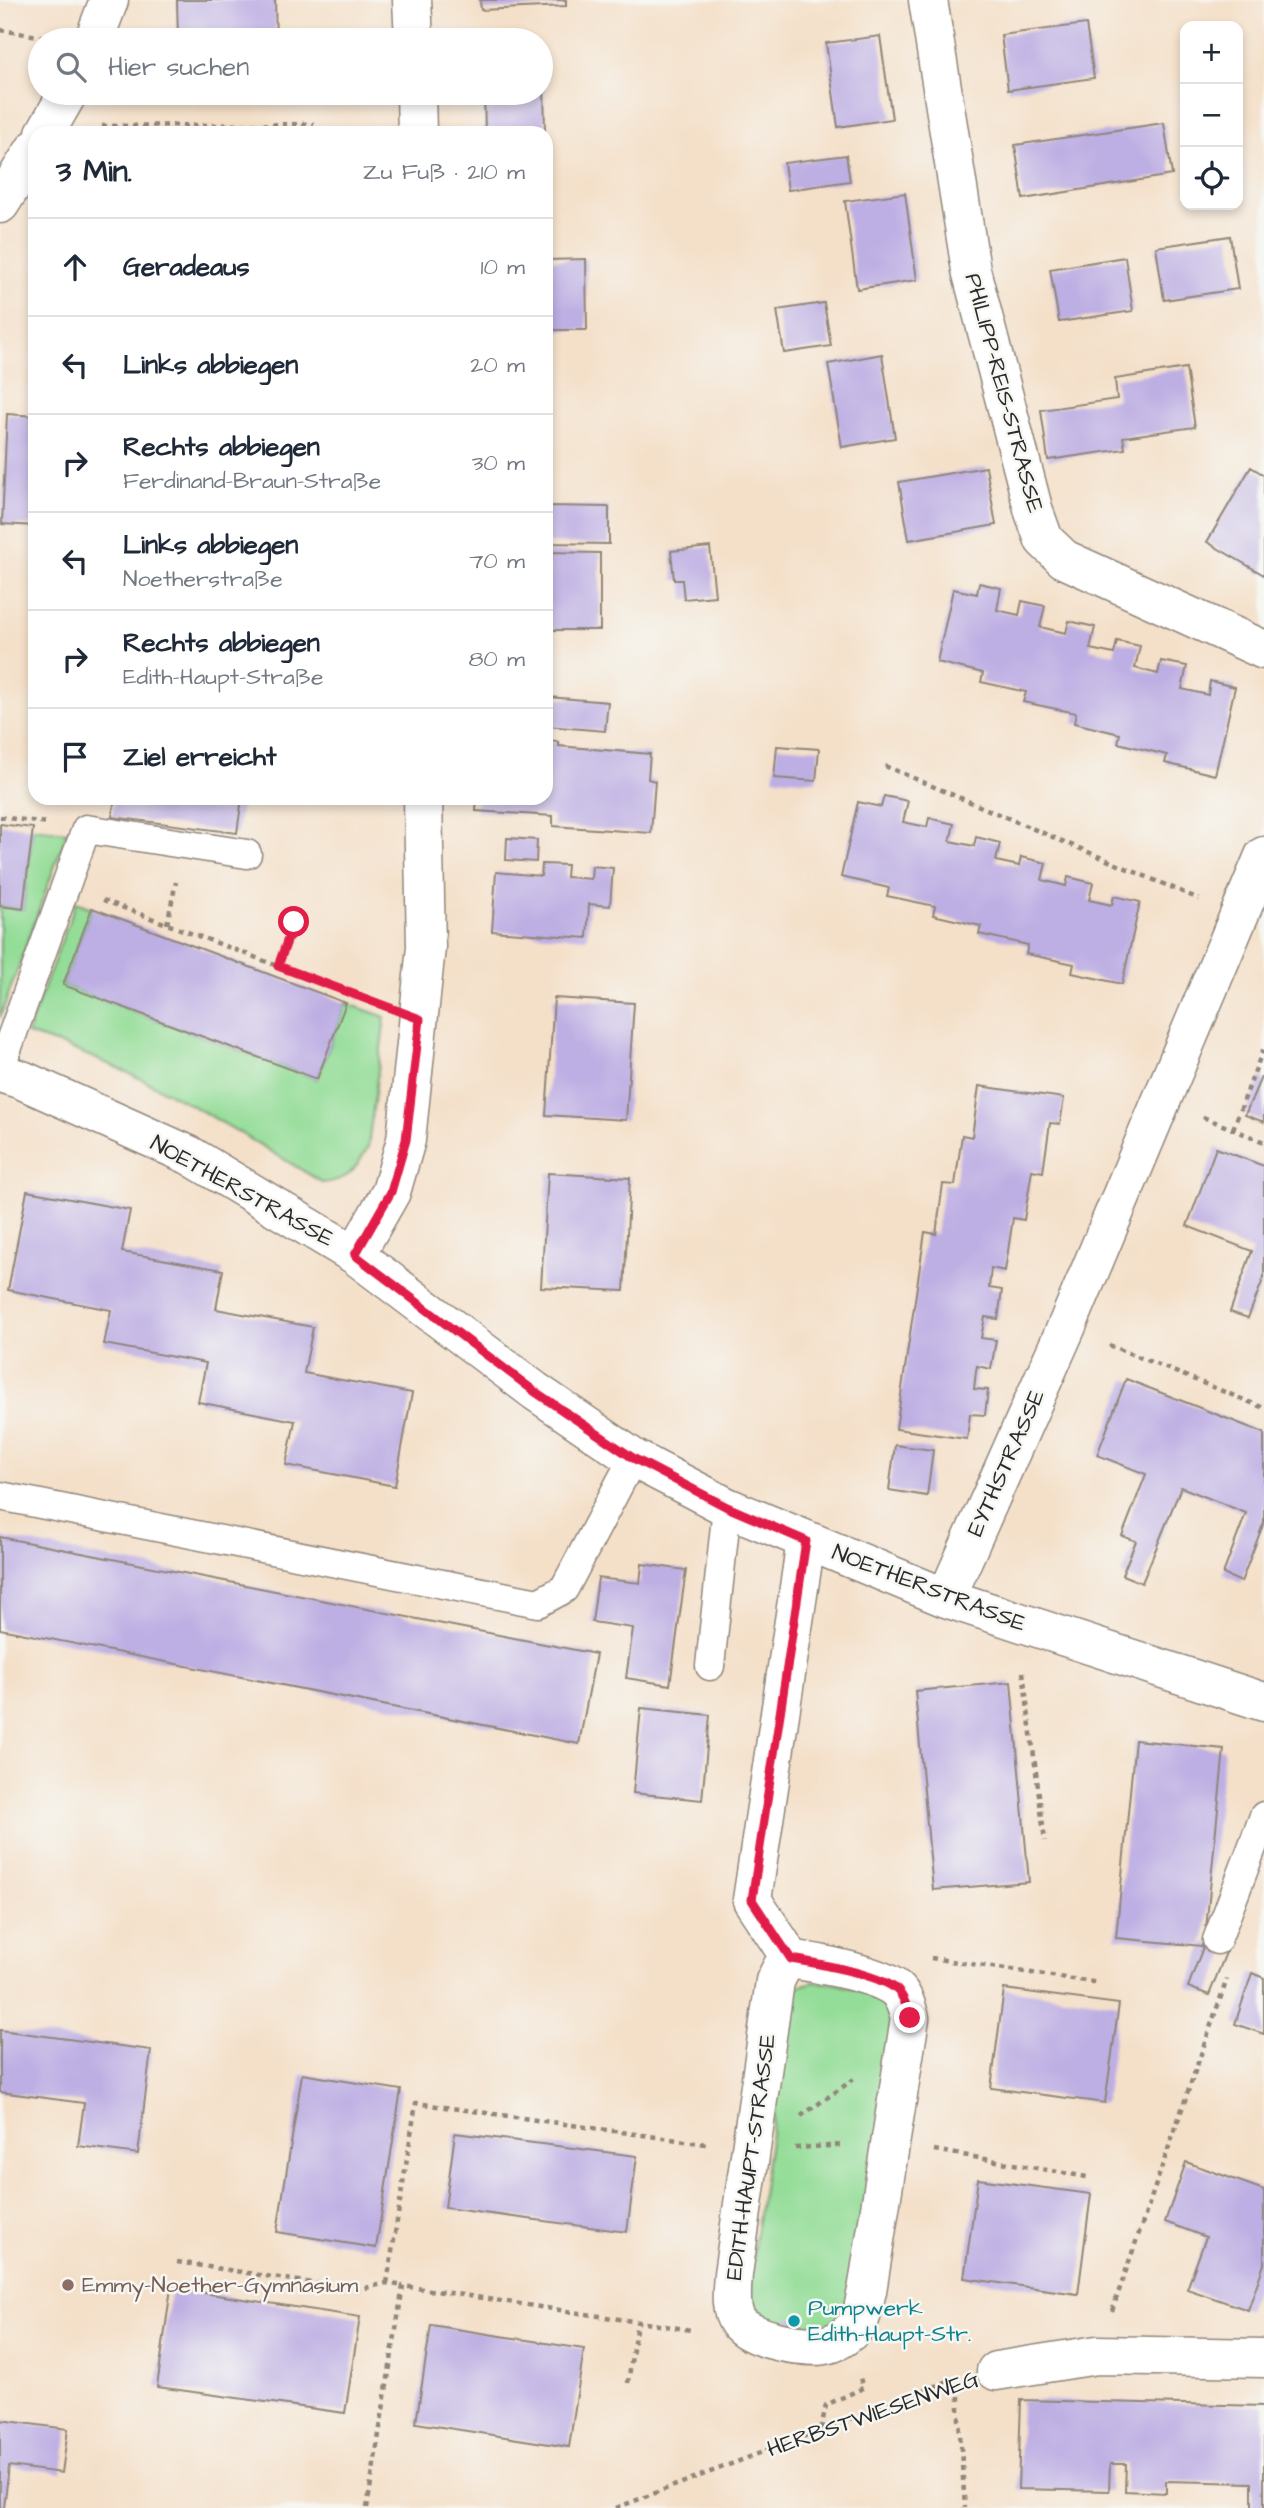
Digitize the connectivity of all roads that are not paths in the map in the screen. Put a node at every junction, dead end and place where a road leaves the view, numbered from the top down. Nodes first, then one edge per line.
1 (109, 0) edge
2 (412, 0) edge
3 (928, 0) edge
4 (98, 28) edge
5 (413, 28) edge
6 (416, 105) edge
7 (417, 126) edge
8 (28, 160) edge
9 (0, 204) edge
10 (1264, 650) edge
11 (423, 805) edge
12 (247, 854) dead end
13 (1264, 856) edge
14 (0, 1071) edge
15 (355, 1255) junction
16 (633, 1458) junction
17 (0, 1496) edge
18 (727, 1507) junction
19 (806, 1541) junction
20 (946, 1598) junction
21 (710, 1667) dead end
22 (1264, 1702) edge
23 (1264, 1816) edge
24 (1217, 1940) dead end
25 (791, 1959) junction
26 (1264, 2358) edge
27 (978, 2374) road end

1 - 4 street
2 - 5 street
3 - 10 street, PHILIPP-REIS-STRASSE
6 - 7 street
8 - 9 street
11 - 15 street
12 - 14 lane
13 - 20 street, EYTHSTRASSE
14 - 15 street, NOETHERSTRASSE
15 - 16 street, NOETHERSTRASSE
16 - 17 lane
16 - 18 street, NOETHERSTRASSE
18 - 19 street, NOETHERSTRASSE
18 - 21 lane
19 - 20 street, NOETHERSTRASSE
19 - 25 street
20 - 22 street, NOETHERSTRASSE
23 - 24 lane
25 - 25 street, EDITH-HAUPT-STRASSE
26 - 27 street, HERBSTWIESENWEG

